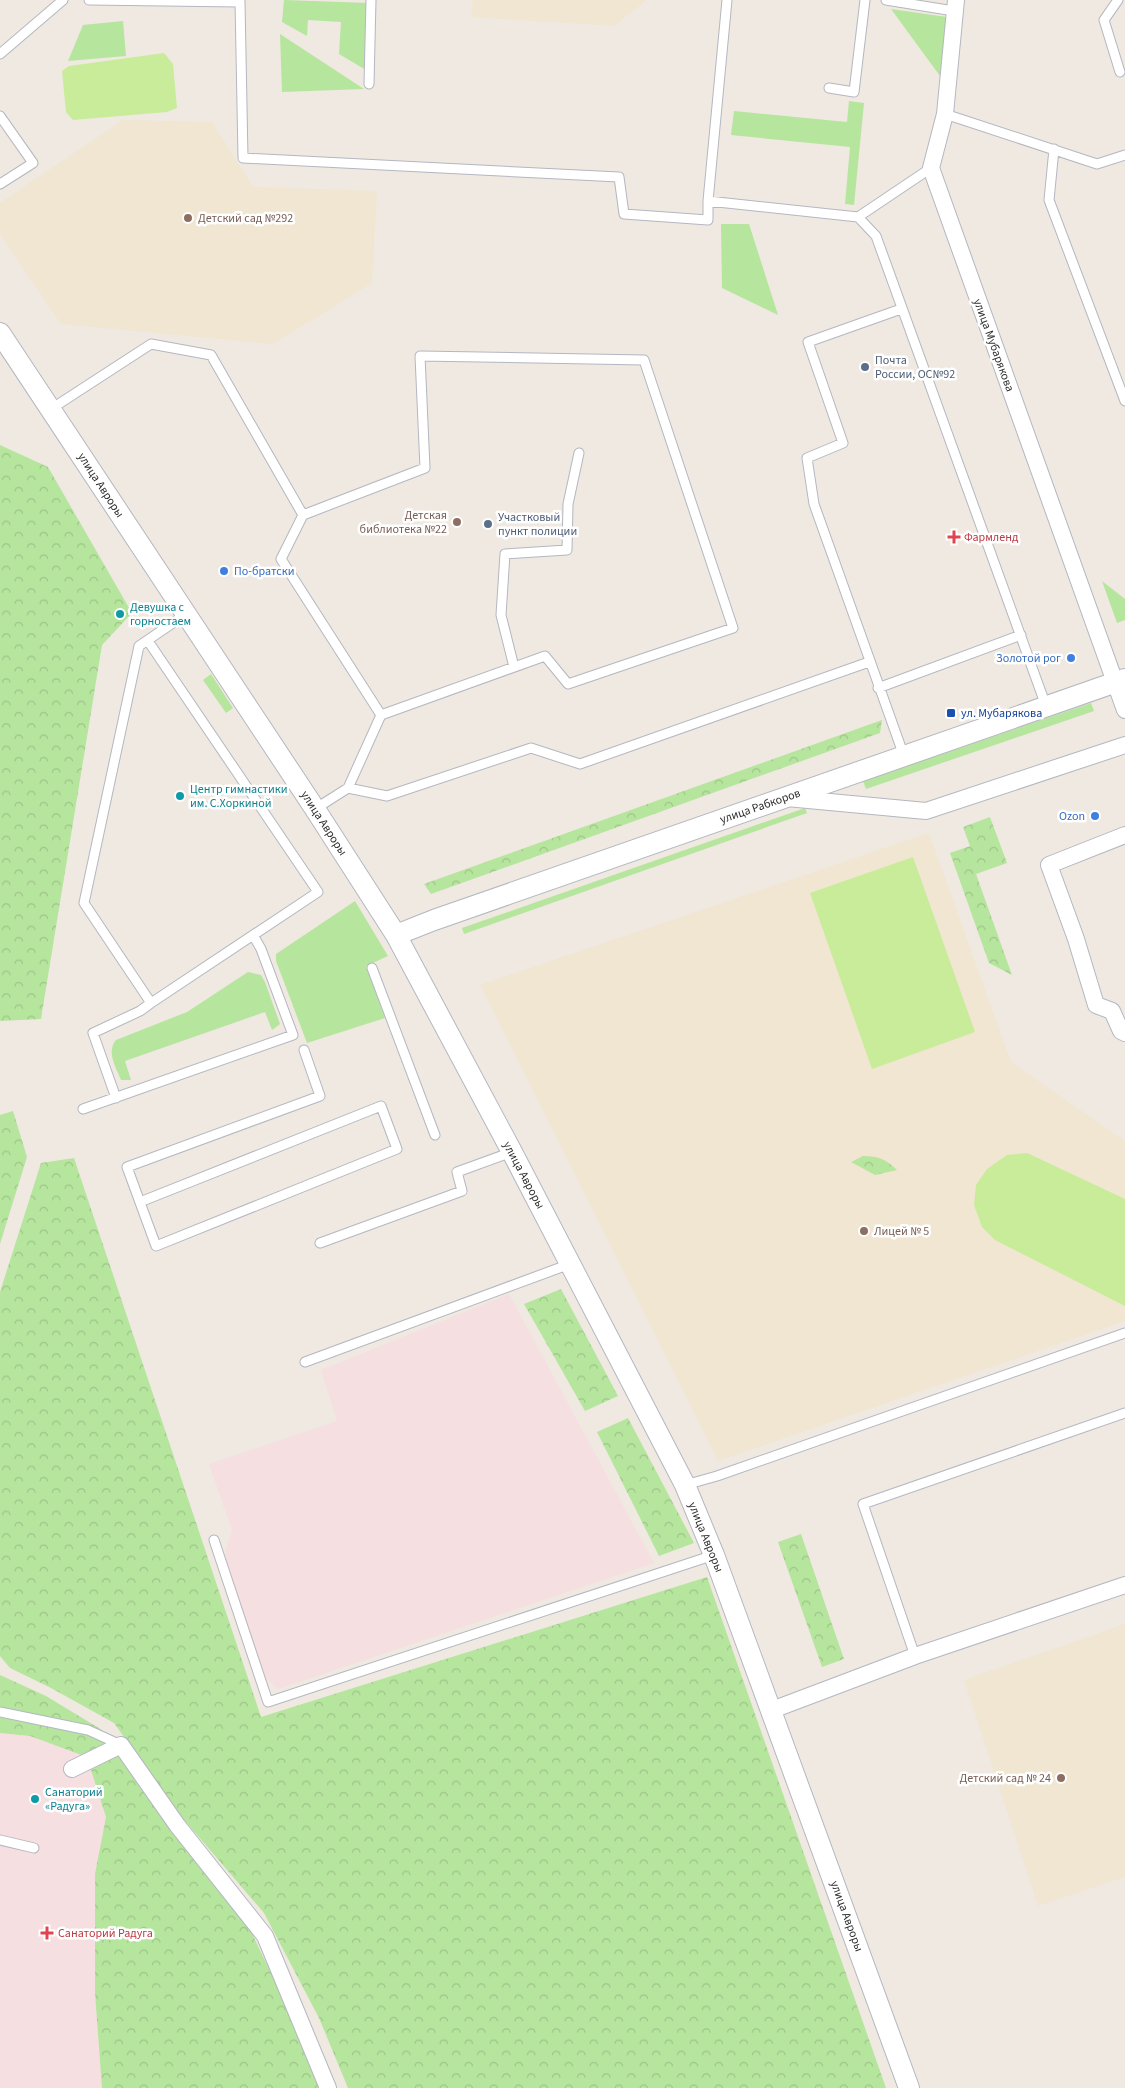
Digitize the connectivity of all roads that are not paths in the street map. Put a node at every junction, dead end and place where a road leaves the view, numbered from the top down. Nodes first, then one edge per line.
1 (63, 0) edge
2 (89, 0) edge
3 (371, 0) edge
4 (727, 0) edge
5 (865, 0) edge
6 (886, 0) edge
7 (1118, 0) edge
8 (240, 1) edge
9 (955, 6) edge
10 (0, 54) edge
11 (1120, 72) dead end
12 (369, 84) dead end
13 (829, 88) dead end
14 (945, 114) junction
15 (0, 116) edge
16 (1054, 149) junction
17 (1125, 155) edge
18 (931, 168) junction
19 (0, 184) edge
20 (708, 201) junction
21 (858, 217) junction
22 (901, 309) junction
23 (0, 333) edge
24 (1125, 401) edge
25 (51, 409) junction
26 (579, 453) dead end
27 (303, 515) junction
28 (186, 614) junction
29 (1021, 635) junction
30 (148, 641) junction
31 (869, 662) junction
32 (514, 667) junction
33 (1120, 681) edge
34 (878, 688) junction
35 (1046, 706) junction
36 (1125, 710) edge
37 (381, 715) junction
38 (1124, 749) edge
39 (904, 756) junction
40 (348, 788) junction
41 (785, 797) junction
42 (315, 809) junction
43 (1125, 835) edge
44 (253, 935) junction
45 (396, 935) junction
46 (372, 968) dead end
47 (151, 1003) junction
48 (1125, 1033) edge
49 (304, 1050) dead end
50 (116, 1098) junction
51 (82, 1109) dead end
52 (435, 1135) dead end
53 (512, 1152) junction
54 (140, 1202) junction
55 (320, 1243) dead end
56 (570, 1264) junction
57 (1125, 1333) edge
58 (305, 1362) dead end
59 (1125, 1413) edge
60 (685, 1485) junction
61 (214, 1540) dead end
62 (714, 1555) junction
63 (1125, 1585) edge
64 (915, 1656) junction
65 (772, 1710) junction
66 (0, 1712) edge
67 (121, 1745) junction
68 (72, 1768) dead end
69 (0, 1840) edge
70 (34, 1848) dead end
71 (328, 2088) edge
72 (909, 2088) edge

1 - 10 lane
2 - 8 lane
3 - 12 lane
4 - 20 lane
5 - 13 lane
6 - 9 lane
7 - 11 lane
8 - 20 lane
9 - 14 street
14 - 16 lane
14 - 18 street
15 - 19 lane
16 - 17 lane
16 - 24 lane
18 - 21 lane
18 - 33 street, улица Мубарякова
20 - 21 lane
21 - 22 lane
22 - 29 lane
22 - 31 lane
23 - 25 street, улица Авроры
25 - 27 lane
25 - 28 street, улица Авроры
26 - 32 lane
27 - 32 lane
27 - 37 lane
28 - 30 lane
28 - 42 street, улица Авроры
29 - 34 lane
29 - 35 lane
30 - 44 lane
30 - 47 lane
31 - 34 lane
31 - 40 lane
32 - 37 lane
33 - 35 street, улица Рабкоров
33 - 36 street, улица Мубарякова
34 - 39 lane
35 - 39 street, улица Рабкоров
37 - 40 lane
38 - 41 street
39 - 41 street, улица Рабкоров
40 - 42 lane
41 - 45 street, улица Рабкоров
42 - 45 street, улица Авроры
43 - 48 street
44 - 47 lane
44 - 50 lane
45 - 53 street, улица Авроры
46 - 52 lane
47 - 50 lane
49 - 54 lane
50 - 51 lane
53 - 55 lane
53 - 56 street, улица Авроры
54 - 54 lane
56 - 58 lane
56 - 60 street, улица Авроры
57 - 60 lane
59 - 64 lane
60 - 62 street, улица Авроры
61 - 62 lane
62 - 65 street, улица Авроры
63 - 64 street
64 - 65 street
65 - 72 street, улица Авроры
66 - 67 lane
67 - 68 street
67 - 71 street
69 - 70 lane

